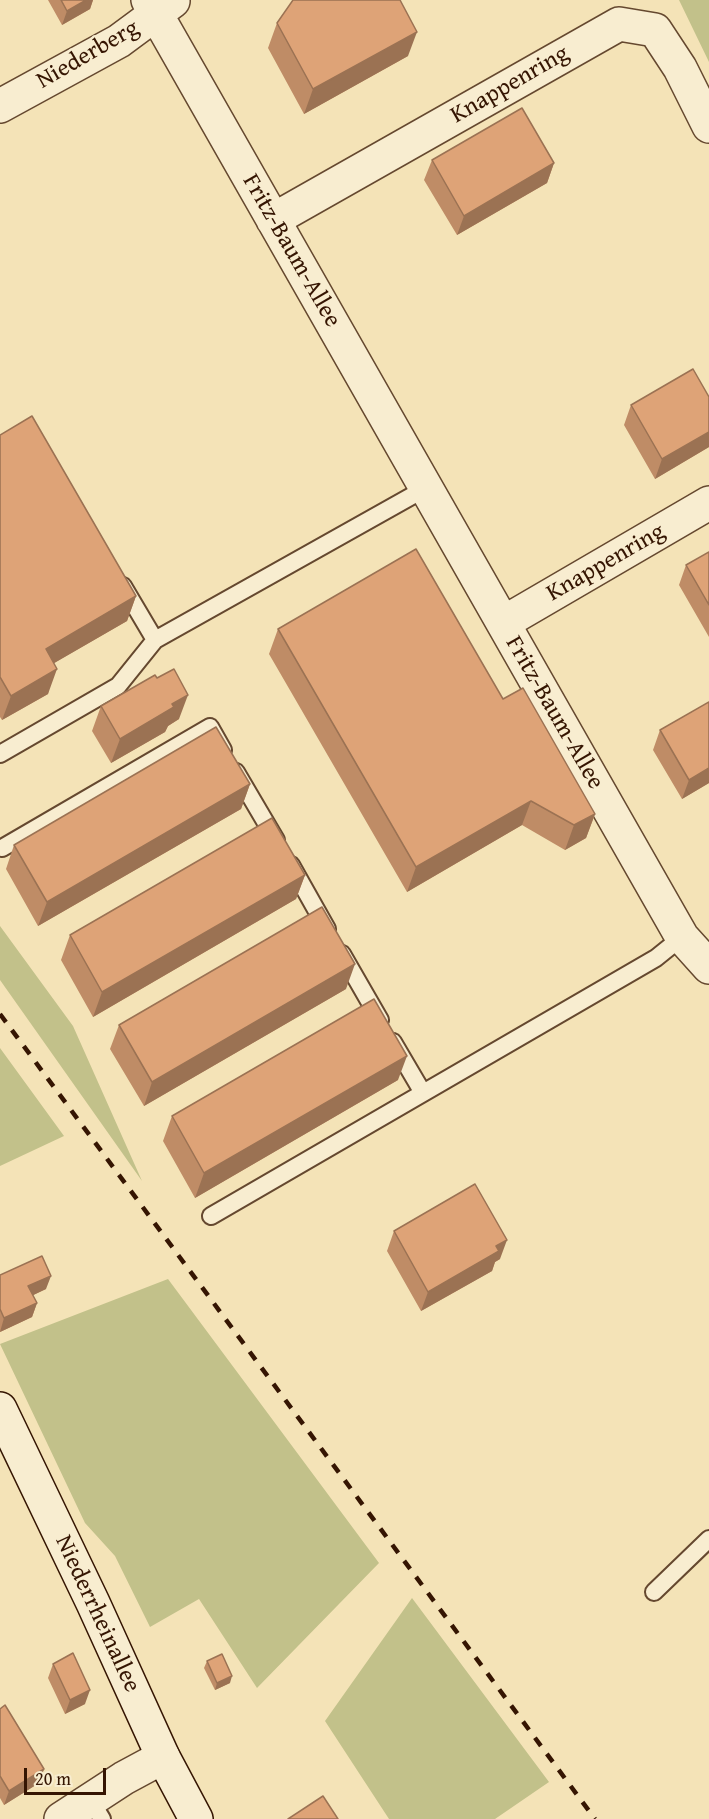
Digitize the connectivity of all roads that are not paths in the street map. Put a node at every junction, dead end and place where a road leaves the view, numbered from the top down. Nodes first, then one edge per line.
1 (159, 5) edge
2 (0, 106) edge
3 (709, 126) edge
4 (273, 220) junction
5 (426, 488) junction
6 (709, 503) edge
7 (114, 570) edge
8 (503, 623) junction
9 (154, 640) junction
10 (0, 754) edge
11 (2, 848) dead end
12 (682, 937) junction
13 (709, 967) edge
14 (423, 1093) junction
15 (211, 1216) dead end
16 (0, 1409) edge
17 (709, 1539) edge
18 (654, 1592) dead end
19 (163, 1756) junction
20 (96, 1809) edge
21 (61, 1819) edge
22 (196, 1819) edge

1 - 2 street, Niederberg
1 - 4 street, Fritz-Baum-Allee
3 - 4 street, Knappenring
4 - 5 street, Fritz-Baum-Allee
5 - 8 street, Fritz-Baum-Allee
5 - 9 lane
6 - 8 street, Knappenring
7 - 9 lane
8 - 12 street, Fritz-Baum-Allee
9 - 10 lane
11 - 14 lane
12 - 13 street, Fritz-Baum-Allee
12 - 14 lane
14 - 15 lane
16 - 19 street, Niederrheinallee
17 - 18 lane
19 - 20 street
19 - 22 street, Niederrheinallee
20 - 21 street

